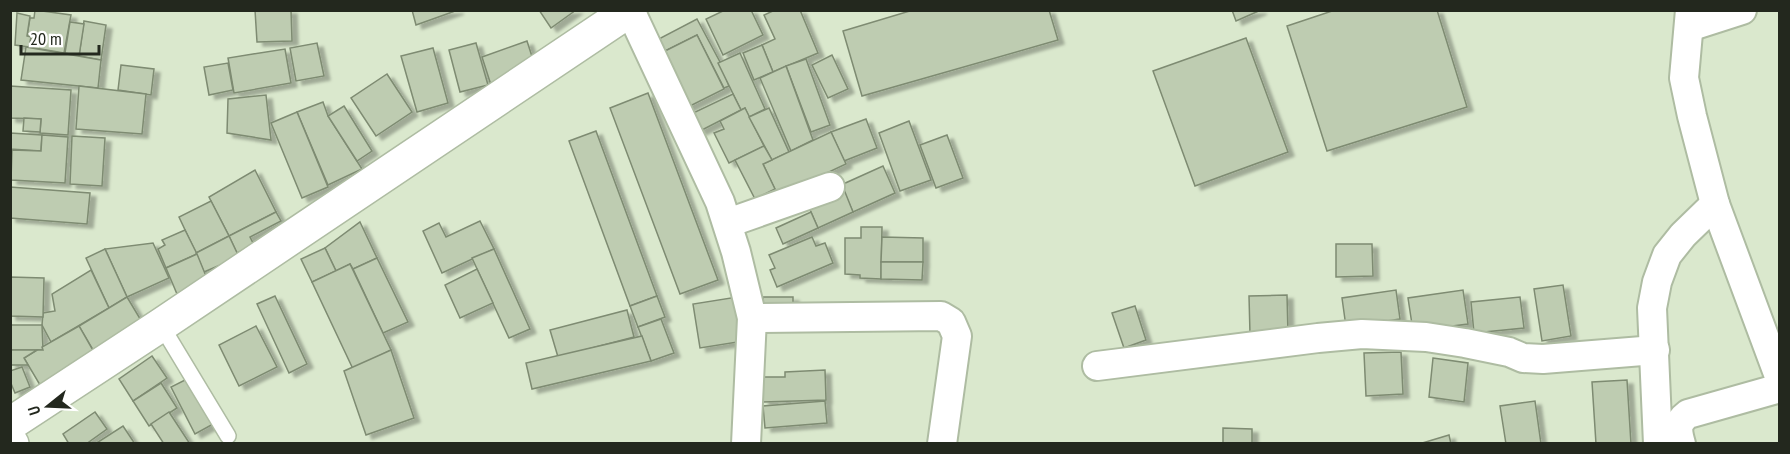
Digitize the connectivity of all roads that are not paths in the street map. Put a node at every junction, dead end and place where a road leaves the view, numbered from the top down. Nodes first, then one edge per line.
1 (630, 10) edge
2 (1742, 10) edge
3 (1689, 19) edge
4 (830, 187) dead end
5 (1715, 204) junction
6 (728, 223) junction
7 (752, 318) junction
8 (161, 325) junction
9 (1655, 350) junction
10 (1097, 366) dead end
11 (1779, 379) edge
12 (1779, 388) edge
13 (10, 424) edge
14 (228, 436) dead end
15 (746, 444) edge
16 (942, 444) edge
17 (1658, 444) edge
18 (1681, 444) edge

1 - 6 street
1 - 8 main road
2 - 3 street
3 - 5 street
4 - 6 street
5 - 9 street
5 - 11 street
6 - 7 street
7 - 15 street
7 - 16 street
8 - 13 main road
8 - 14 lane
9 - 10 street
9 - 17 street
12 - 18 street

